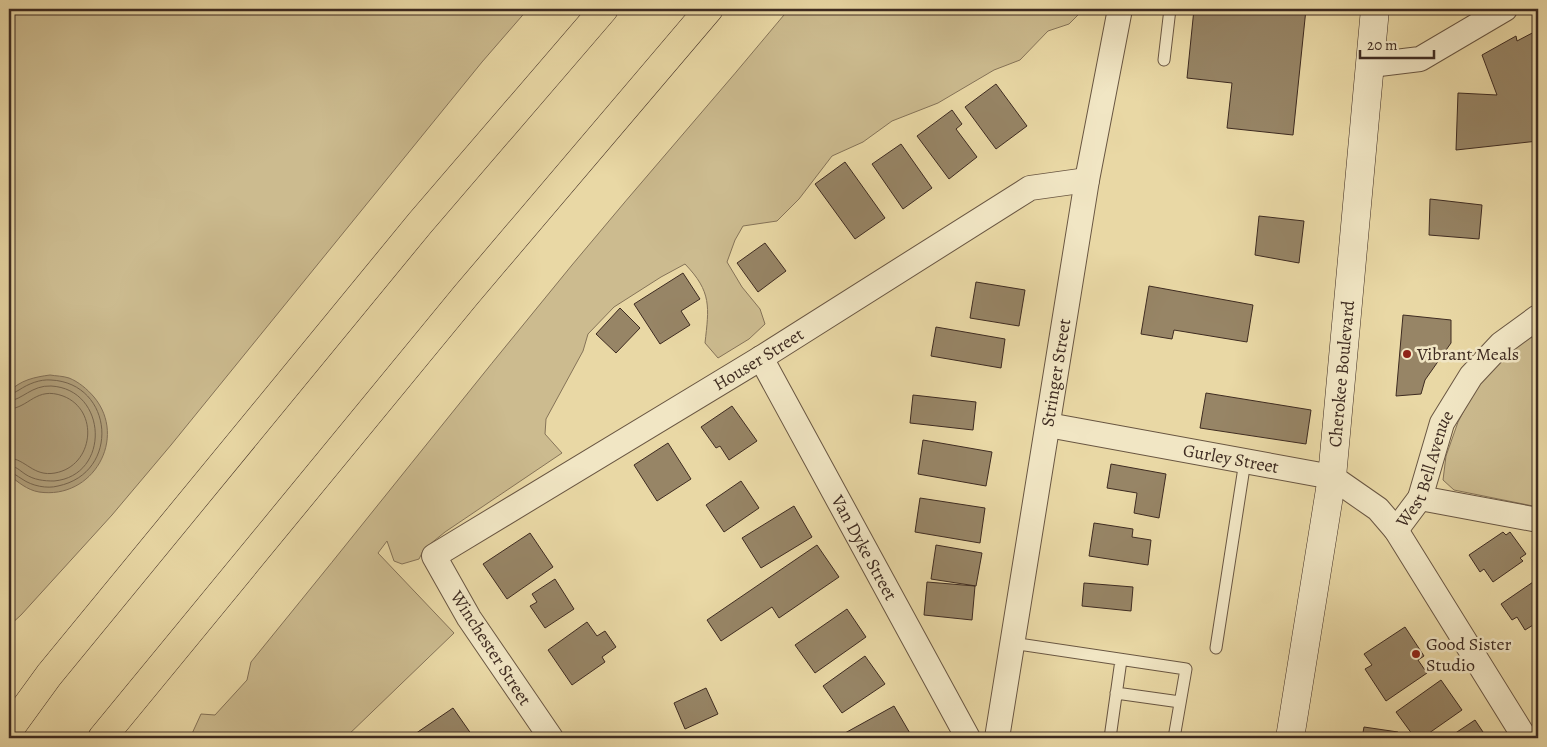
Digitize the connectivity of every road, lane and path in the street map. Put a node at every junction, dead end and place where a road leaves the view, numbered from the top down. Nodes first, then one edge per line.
1 (604, 9) edge
2 (709, 9) edge
3 (1120, 9) edge
4 (1170, 9) edge
5 (1375, 9) edge
6 (1497, 11) edge
7 (1164, 60) dead end
8 (1371, 65) junction
9 (1087, 180) junction
10 (1538, 317) edge
11 (761, 358) junction
12 (1048, 425) junction
13 (1246, 461) junction
14 (1332, 477) junction
15 (1420, 498) junction
16 (1538, 520) edge
17 (1396, 530) junction
18 (434, 556) joint
19 (1012, 643) junction
20 (1216, 648) dead end
21 (1121, 660) junction
22 (1116, 692) junction
23 (1180, 702) junction
24 (9, 730) edge
25 (102, 738) edge
26 (551, 738) edge
27 (968, 738) edge
28 (997, 738) edge
29 (1110, 738) edge
30 (1174, 738) edge
31 (1290, 738) edge
32 (1525, 738) edge

1 - 24 highway
2 - 25 highway
3 - 9 street, Stringer Street
4 - 7 lane
5 - 8 main road, Cherokee Boulevard
6 - 8 street
8 - 14 main road, Cherokee Boulevard
9 - 11 street, Houser Street
9 - 12 street, Stringer Street
10 - 15 street, West Bell Avenue
11 - 18 street, Houser Street
11 - 27 street, Van Dyke Street
12 - 13 street, Gurley Street
12 - 19 street, Stringer Street
13 - 14 street, Gurley Street
13 - 20 lane
14 - 17 street, Gurley Street
14 - 31 main road, Cherokee Boulevard
15 - 16 street
15 - 17 street, West Bell Avenue
17 - 32 street, West Bell Avenue
18 - 26 street, Winchester Street
19 - 21 lane
19 - 28 street, Stringer Street
21 - 22 lane
21 - 23 lane
22 - 23 lane
22 - 29 lane
23 - 30 lane

